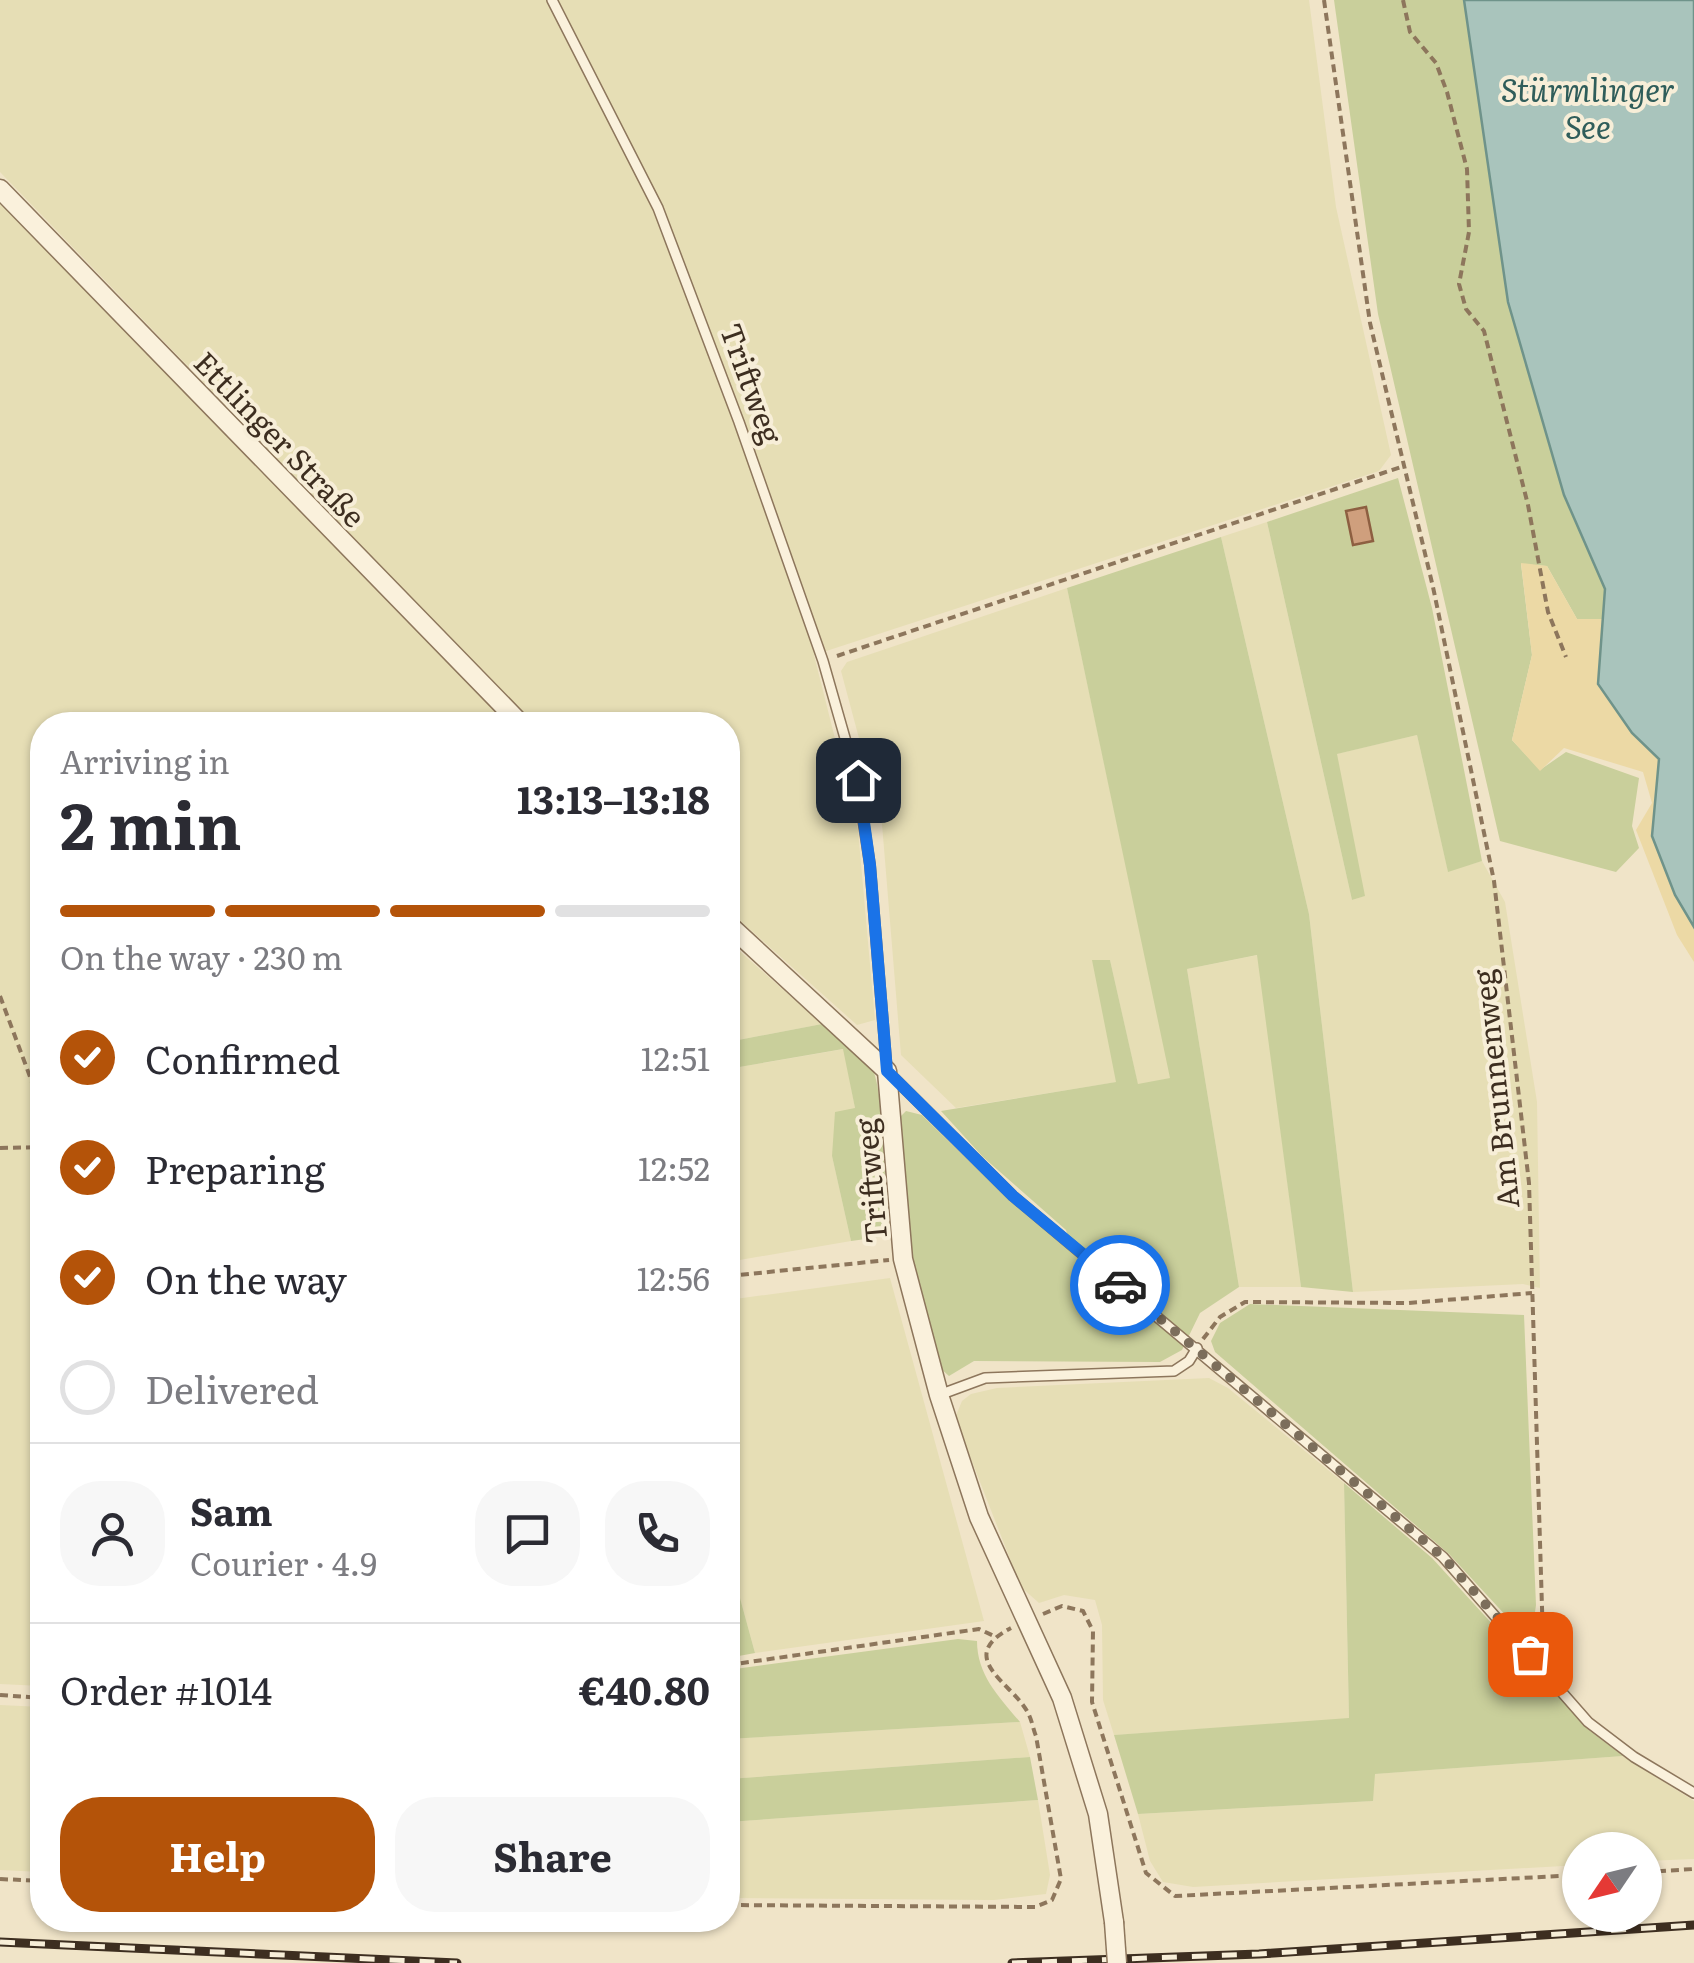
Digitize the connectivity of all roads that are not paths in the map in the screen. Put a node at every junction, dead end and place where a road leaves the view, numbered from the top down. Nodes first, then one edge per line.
1 (552, 0) edge
2 (0, 189) edge
3 (509, 712) edge
4 (740, 935) edge
5 (887, 1071) junction
6 (1197, 1348) junction
7 (938, 1395) junction
8 (1694, 1793) edge
9 (1117, 1963) edge

1 - 5 lane, Triftweg
2 - 3 street, Ettlinger Straße
4 - 5 street
5 - 6 lane
5 - 7 street, Triftweg
6 - 7 lane
6 - 8 lane
7 - 9 street, Triftweg, bridge

